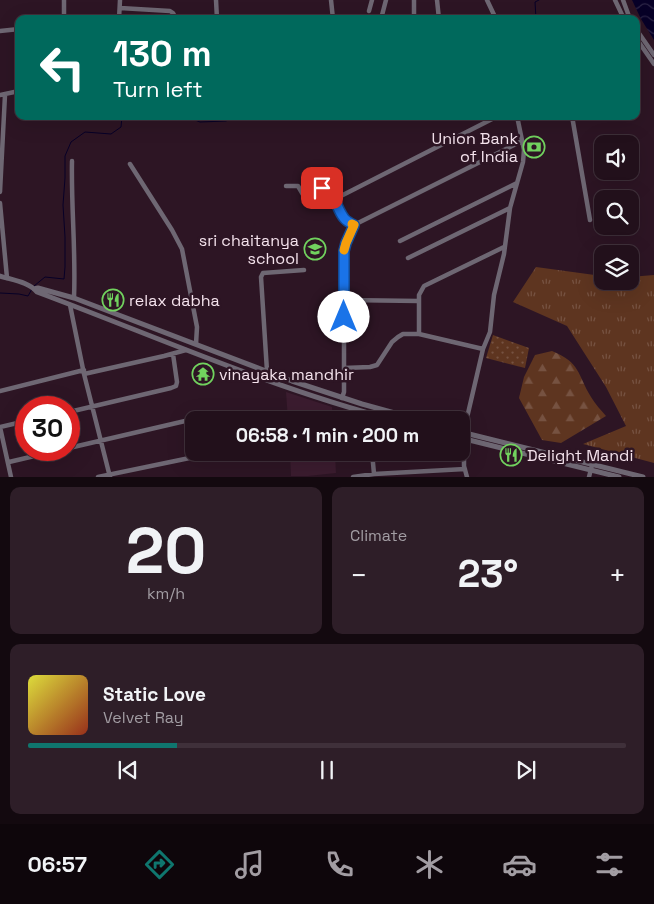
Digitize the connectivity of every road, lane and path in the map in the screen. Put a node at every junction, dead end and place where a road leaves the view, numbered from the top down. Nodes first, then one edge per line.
1 (64, 0) edge
2 (120, 0) edge
3 (216, 0) edge
4 (331, 0) edge
5 (372, 0) edge
6 (386, 0) edge
7 (414, 0) edge
8 (438, 0) edge
9 (487, 0) edge
10 (616, 0) edge
11 (623, 0) edge
12 (120, 8) junction
13 (369, 11) dead end
14 (440, 12) dead end
15 (64, 15) edge
16 (119, 15) edge
17 (175, 15) edge
18 (217, 15) edge
19 (333, 15) edge
20 (382, 15) edge
21 (414, 15) edge
22 (440, 15) edge
23 (494, 15) edge
24 (622, 15) edge
25 (629, 15) edge
26 (15, 29) edge
27 (0, 31) edge
28 (640, 35) edge
29 (640, 44) edge
30 (654, 55) edge
31 (654, 64) edge
32 (3, 95) edge
33 (490, 120) edge
34 (518, 120) edge
35 (573, 120) edge
36 (522, 141) junction
37 (1, 144) edge
38 (72, 161) dead end
39 (130, 164) dead end
40 (517, 183) junction
41 (286, 186) dead end
42 (0, 192) edge
43 (335, 198) junction
44 (0, 203) edge
45 (510, 208) junction
46 (590, 220) dead end
47 (354, 225) junction
48 (2, 230) edge
49 (400, 241) dead end
50 (504, 247) junction
51 (408, 258) dead end
52 (304, 270) dead end
53 (0, 276) edge
54 (7, 278) junction
55 (34, 289) junction
56 (74, 298) junction
57 (344, 300) junction
58 (419, 301) junction
59 (70, 305) junction
60 (419, 334) junction
61 (196, 344) junction
62 (186, 350) junction
63 (483, 350) junction
64 (173, 354) junction
65 (344, 368) junction
66 (267, 371) junction
67 (84, 372) junction
68 (0, 391) edge
69 (342, 398) junction
70 (92, 406) junction
71 (80, 409) edge
72 (360, 411) edge
73 (387, 411) edge
74 (469, 411) edge
75 (185, 421) edge
76 (15, 424) edge
77 (1, 432) edge
78 (470, 436) edge
79 (101, 440) junction
80 (80, 445) edge
81 (185, 459) edge
82 (15, 461) edge
83 (373, 461) edge
84 (465, 461) edge
85 (9, 462) junction
86 (592, 467) junction
87 (465, 469) junction
88 (374, 474) junction
89 (429, 474) edge
90 (110, 475) edge
91 (11, 476) edge
92 (98, 476) edge
93 (353, 476) edge
94 (467, 476) edge
95 (589, 476) edge
96 (619, 476) edge
97 (643, 476) edge

1 - 15 street
2 - 12 street
3 - 18 street
4 - 19 street
5 - 13 street
6 - 20 street
7 - 21 street
8 - 14 street
8 - 22 street
9 - 23 street
10 - 24 street
11 - 25 street
12 - 16 street
12 - 17 street
26 - 27 street
28 - 30 street
29 - 31 street
32 - 37 street
33 - 43 street
34 - 36 street
35 - 46 street
36 - 40 street
36 - 47 street
37 - 42 street
38 - 56 street
39 - 61 street
40 - 45 street
40 - 49 street
41 - 43 street
43 - 47 street
44 - 48 street
45 - 50 street
45 - 51 street
47 - 57 street
48 - 54 street
50 - 58 street
50 - 63 street
52 - 66 street
53 - 54 street
54 - 55 street
55 - 56 street
55 - 59 street
56 - 61 street
57 - 58 street
57 - 65 street
58 - 60 street
59 - 62 street
59 - 67 street
60 - 63 street
60 - 65 street
61 - 66 street
62 - 64 street
62 - 72 street
63 - 74 street
64 - 67 street
64 - 70 street
65 - 69 street
66 - 69 street
67 - 68 street
67 - 70 street
69 - 73 street
70 - 71 street
70 - 79 street
75 - 79 street
76 - 77 street
77 - 85 street
78 - 86 street
79 - 80 street
79 - 90 street
81 - 90 street
82 - 85 street
83 - 88 street
84 - 87 street
85 - 91 street
86 - 95 street
86 - 96 street
86 - 97 street
87 - 89 street
87 - 94 street
88 - 89 street
88 - 93 street
90 - 92 street

